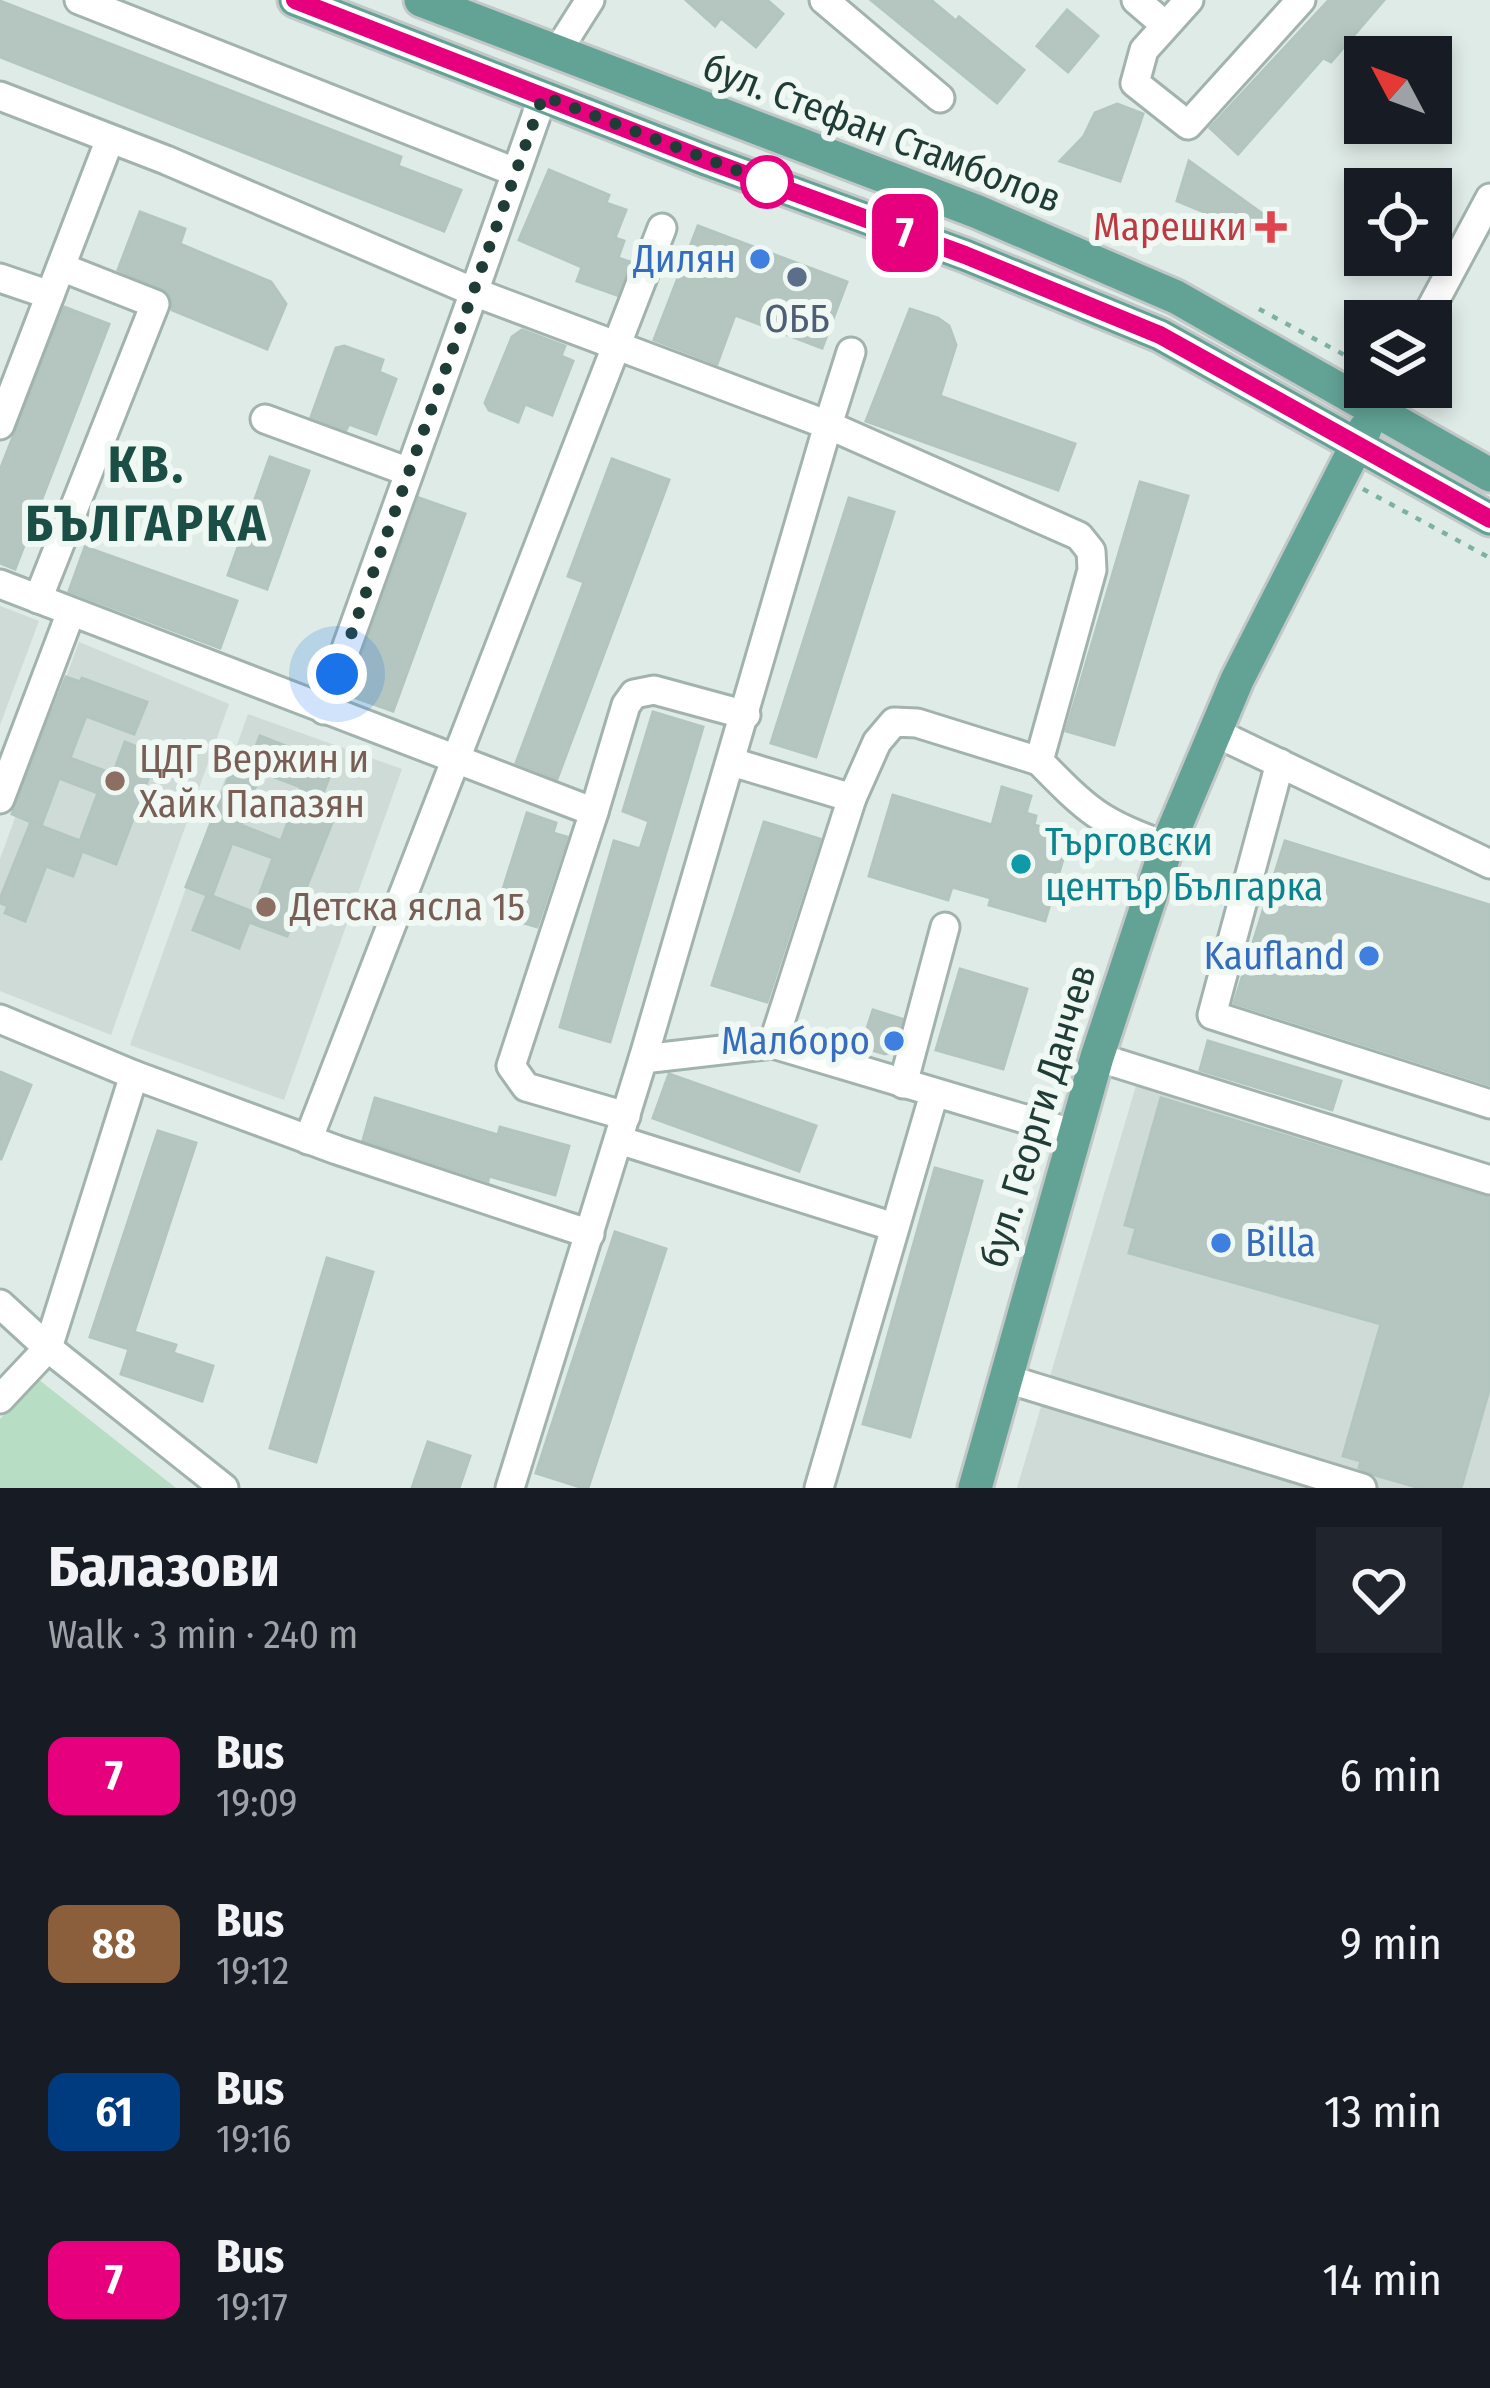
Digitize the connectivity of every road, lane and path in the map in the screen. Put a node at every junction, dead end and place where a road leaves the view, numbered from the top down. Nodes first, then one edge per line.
1 (79, 0) edge
2 (295, 0) edge
3 (421, 0) edge
4 (590, 0) edge
5 (824, 0) edge
6 (1189, 0) edge
7 (1301, 0) edge
8 (1151, 9) edge
9 (557, 52) junction
10 (543, 96) junction
11 (0, 97) edge
12 (940, 98) dead end
13 (110, 139) junction
14 (515, 172) junction
15 (1490, 198) edge
16 (662, 228) dead end
17 (61, 267) junction
18 (0, 278) edge
19 (474, 292) junction
20 (50, 295) junction
21 (1435, 300) edge
22 (614, 348) junction
23 (851, 352) dead end
24 (1344, 381) edge
25 (1376, 408) edge
26 (1394, 408) edge
27 (265, 418) dead end
28 (0, 424) edge
29 (828, 425) junction
30 (1356, 445) junction
31 (409, 472) junction
32 (1490, 475) edge
33 (1340, 477) junction
34 (1490, 519) edge
35 (1490, 558) edge
36 (0, 584) edge
37 (38, 599) junction
38 (71, 612) junction
39 (324, 710) junction
40 (746, 715) junction
41 (1214, 732) junction
42 (453, 760) junction
43 (1039, 760) junction
44 (732, 762) junction
45 (1280, 763) junction
46 (852, 798) junction
47 (0, 799) edge
48 (594, 812) junction
49 (1167, 846) junction
50 (1490, 864) edge
51 (945, 927) dead end
52 (0, 1019) edge
53 (773, 1044) junction
54 (1096, 1057) junction
55 (643, 1059) junction
56 (134, 1076) junction
57 (903, 1084) junction
58 (934, 1094) junction
59 (1490, 1104) edge
60 (622, 1128) junction
61 (1075, 1134) junction
62 (308, 1140) junction
63 (1490, 1180) edge
64 (894, 1227) junction
65 (590, 1234) junction
66 (0, 1304) edge
67 (48, 1348) junction
68 (1004, 1378) junction
69 (0, 1399) edge
70 (224, 1488) edge
71 (510, 1488) edge
72 (819, 1488) edge
73 (975, 1488) edge
74 (1362, 1488) edge

1 - 14 street
2 - 10 main road
3 - 9 main road, бул. Стефан Стамболов
4 - 9 street
5 - 12 street
6 - 8 street
7 - 8 street
9 - 24 main road, бул. Стефан Стамболов
10 - 14 street
10 - 30 main road
11 - 13 street
13 - 17 street
13 - 19 street
14 - 19 street
15 - 21 street
16 - 22 street
17 - 20 street
17 - 37 street
18 - 20 street
19 - 22 street
19 - 31 street
20 - 28 street
22 - 29 street
22 - 42 street
23 - 29 street
25 - 30 main road, бул. Георги Данчев
26 - 32 main road, бул. Стефан Стамболов
27 - 31 street
29 - 40 street
29 - 43 street
30 - 33 main road, бул. Георги Данчев
30 - 34 main road
31 - 39 street
33 - 35 path
33 - 41 main road, бул. Георги Данчев
36 - 37 street
37 - 38 street
38 - 39 street
38 - 47 street
39 - 42 street
40 - 44 street
40 - 48 street
41 - 45 street
41 - 49 main road, бул. Георги Данчев
42 - 48 street
42 - 62 street
43 - 46 street
43 - 49 street
44 - 46 street
44 - 55 street
45 - 50 street
45 - 59 street
46 - 53 street
48 - 60 street
49 - 54 main road, бул. Георги Данчев
51 - 57 street
52 - 56 street
53 - 55 street
53 - 57 street
54 - 61 main road, бул. Георги Данчев
54 - 63 street
55 - 60 street
56 - 62 street
56 - 67 street
57 - 58 street
58 - 61 street
58 - 64 street
60 - 64 street
60 - 65 street
61 - 68 main road, бул. Георги Данчев
62 - 65 street
64 - 72 street
65 - 71 street
66 - 67 street
67 - 69 street
67 - 70 street
68 - 73 main road, бул. Георги Данчев
68 - 74 street

